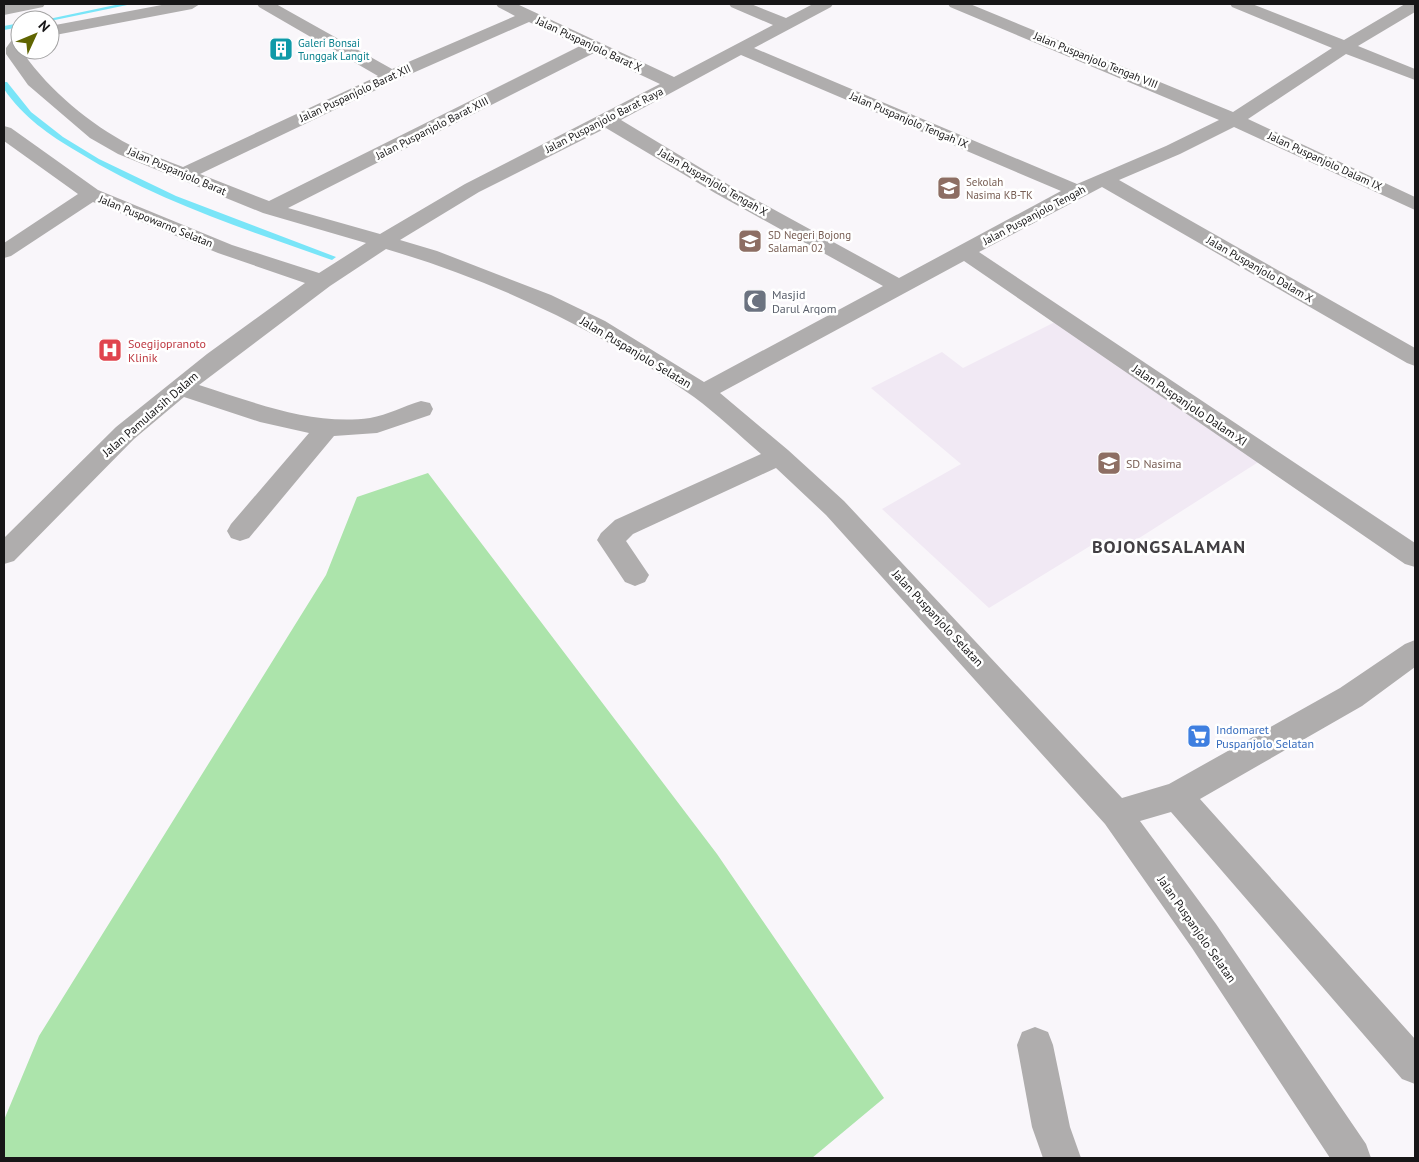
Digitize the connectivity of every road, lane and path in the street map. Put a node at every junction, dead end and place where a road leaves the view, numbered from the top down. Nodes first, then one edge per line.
1 (37, 4) edge
2 (192, 4) edge
3 (265, 4) edge
4 (504, 4) edge
5 (545, 4) edge
6 (738, 4) edge
7 (825, 4) edge
8 (956, 4) edge
9 (1238, 4) edge
10 (1415, 5) edge
11 (4, 10) edge
12 (525, 14) junction
13 (788, 24) junction
14 (60, 30) edge
15 (594, 46) junction
16 (1346, 46) junction
17 (741, 49) junction
18 (18, 60) edge
19 (1415, 75) edge
20 (391, 76) junction
21 (674, 84) junction
22 (1235, 119) junction
23 (607, 120) junction
24 (4, 132) edge
25 (184, 174) junction
26 (1104, 180) junction
27 (1077, 191) junction
28 (91, 194) junction
29 (1415, 204) edge
30 (270, 209) junction
31 (384, 240) junction
32 (4, 252) edge
33 (965, 252) junction
34 (322, 281) junction
35 (898, 286) junction
36 (1415, 358) edge
37 (179, 387) junction
38 (703, 392) junction
39 (421, 410) dead end
40 (328, 426) junction
41 (779, 456) junction
42 (240, 531) dead end
43 (4, 554) edge
44 (1415, 557) edge
45 (635, 575) dead end
46 (1410, 663) edge
47 (1177, 796) junction
48 (1116, 814) junction
49 (1035, 1045) dead end
50 (1415, 1066) edge
51 (1062, 1158) edge
52 (1352, 1158) edge

1 - 11 street
2 - 14 street
3 - 20 street
4 - 12 street, Jalan Puspanjolo Barat X
5 - 12 street, Jalan Puspanjolo Barat XII
6 - 13 street
7 - 13 street, Jalan Puspanjolo Barat Raya
8 - 22 street, Jalan Puspanjolo Tengah VIII
9 - 16 street
10 - 16 street, Jalan Puspanjolo Tengah
12 - 15 street, Jalan Puspanjolo Barat X
12 - 20 street, Jalan Puspanjolo Barat XII
13 - 17 street, Jalan Puspanjolo Barat Raya
15 - 21 street, Jalan Puspanjolo Barat X
15 - 30 street, Jalan Puspanjolo Barat XIII
16 - 19 street
16 - 22 street, Jalan Puspanjolo Tengah
17 - 21 street, Jalan Puspanjolo Barat Raya
17 - 27 street, Jalan Puspanjolo Tengah IX
18 - 25 street, Jalan Puspanjolo Barat
20 - 25 street, Jalan Puspanjolo Barat XII
21 - 23 street, Jalan Puspanjolo Barat Raya
22 - 26 street, Jalan Puspanjolo Tengah
22 - 29 street, Jalan Puspanjolo Dalam IX
23 - 31 street, Jalan Puspanjolo Barat Raya
23 - 35 street, Jalan Puspanjolo Tengah X
24 - 28 street, Jalan Puspowarno Selatan
25 - 30 street, Jalan Puspanjolo Barat
26 - 27 street, Jalan Puspanjolo Tengah
26 - 36 street, Jalan Puspanjolo Dalam X
27 - 33 street, Jalan Puspanjolo Tengah
28 - 32 street
28 - 34 street, Jalan Puspowarno Selatan
30 - 31 street, Jalan Puspanjolo Barat
31 - 34 street, Jalan Pamularsih Dalam
31 - 38 street, Jalan Puspanjolo Selatan
33 - 35 street, Jalan Puspanjolo Tengah
33 - 44 street, Jalan Puspanjolo Dalam XI
34 - 37 street, Jalan Pamularsih Dalam
35 - 38 street, Jalan Puspanjolo Tengah
37 - 40 street
37 - 43 street, Jalan Pamularsih Dalam
38 - 41 street, Jalan Puspanjolo Selatan
39 - 40 street
40 - 42 street
41 - 45 street
41 - 48 street, Jalan Puspanjolo Selatan
46 - 47 street
47 - 48 street
47 - 50 street
48 - 52 street, Jalan Puspanjolo Selatan
49 - 51 street

